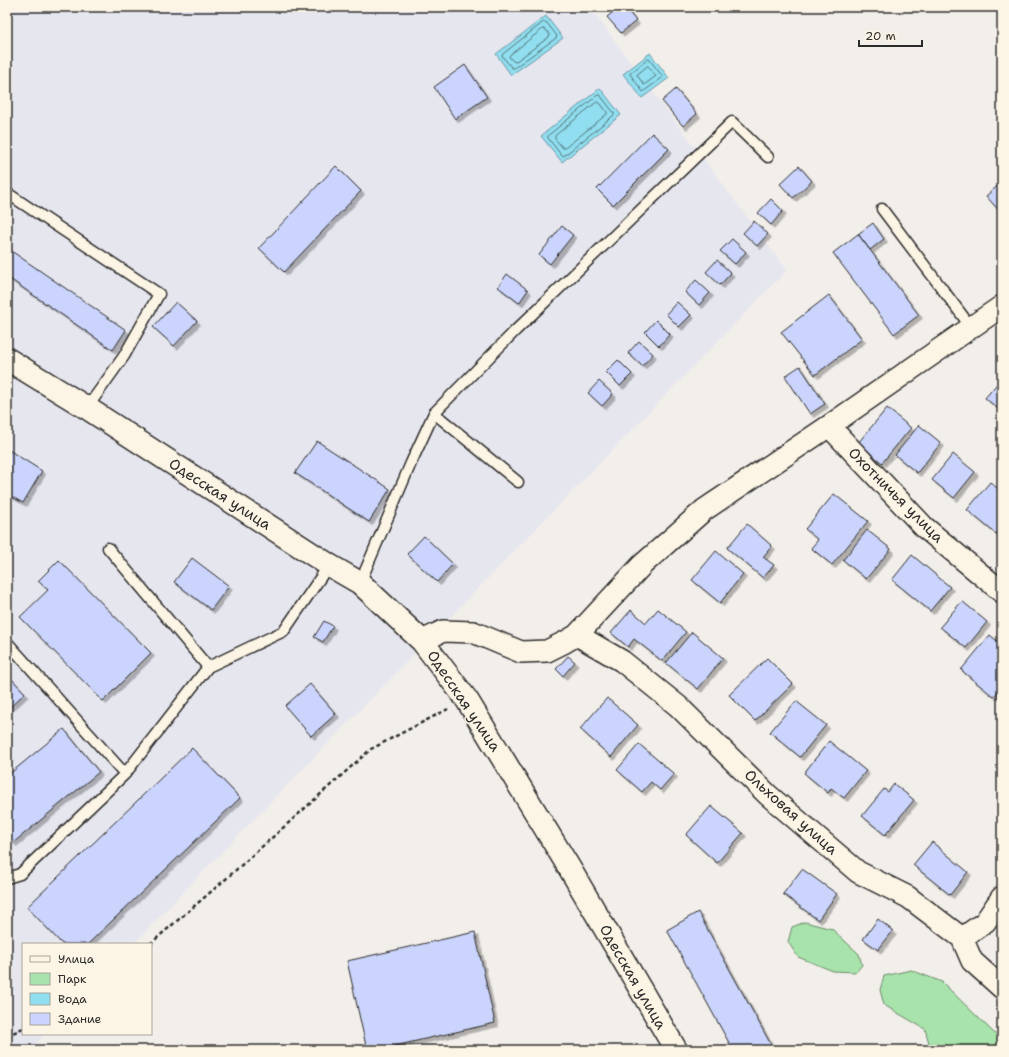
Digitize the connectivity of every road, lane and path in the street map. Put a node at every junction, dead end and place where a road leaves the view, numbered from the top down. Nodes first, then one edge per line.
1 (768, 157) dead end
2 (7, 193) edge
3 (882, 209) dead end
4 (1002, 306) edge
5 (971, 327) junction
6 (7, 359) edge
7 (87, 408) junction
8 (434, 413) junction
9 (829, 426) junction
10 (518, 482) dead end
11 (108, 548) dead end
12 (330, 565) junction
13 (360, 583) junction
14 (1002, 592) edge
15 (577, 635) junction
16 (422, 641) junction
17 (7, 642) edge
18 (208, 667) junction
19 (467, 700) junction
20 (125, 774) junction
21 (7, 878) edge
22 (1002, 897) edge
23 (962, 938) junction
24 (151, 943) edge
25 (1002, 988) edge
26 (22, 1028) edge
27 (7, 1036) edge
28 (676, 1050) edge

1 - 8 lane
2 - 7 lane
3 - 5 lane
4 - 5 street
5 - 9 street
6 - 7 main road, Одесская улица
7 - 12 main road, Одесская улица
8 - 10 lane
8 - 13 lane
9 - 14 street, Охотничья улица
9 - 15 street
11 - 18 lane
12 - 13 main road, Одесская улица
12 - 18 lane
13 - 16 main road, Одесская улица
15 - 16 street
15 - 23 street, Ольховая улица
16 - 19 main road, Одесская улица
17 - 20 lane
18 - 20 lane
19 - 24 path
19 - 28 main road, Одесская улица
20 - 21 lane
22 - 23 street
23 - 25 street, Ольховая улица
26 - 27 path

